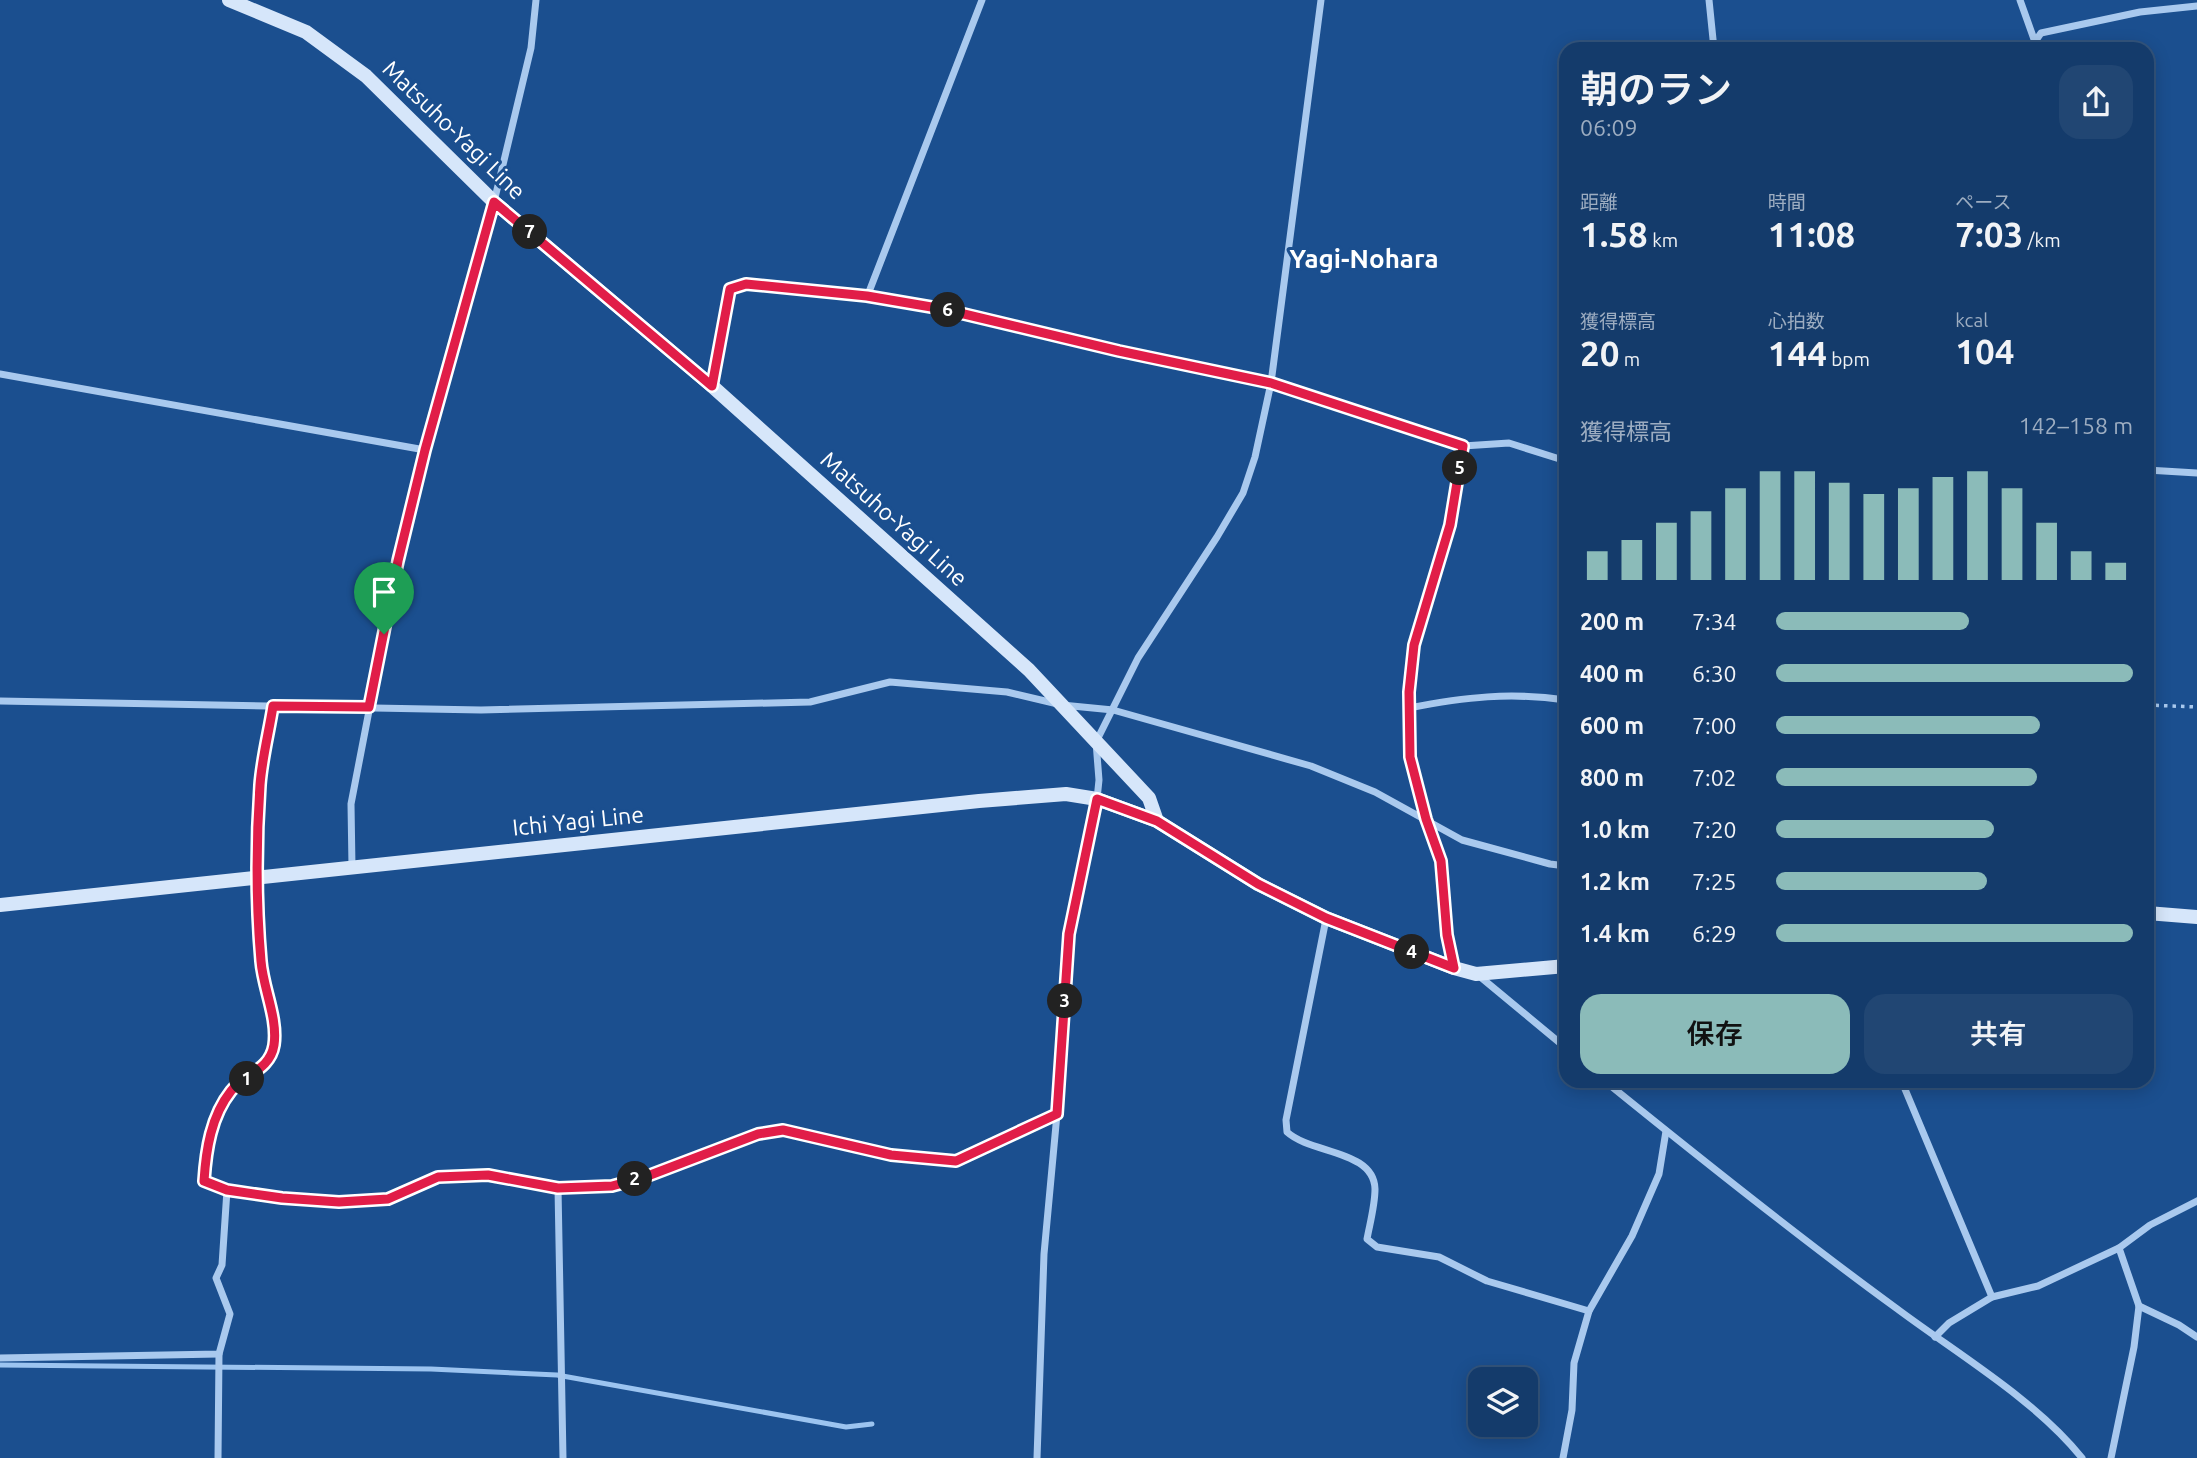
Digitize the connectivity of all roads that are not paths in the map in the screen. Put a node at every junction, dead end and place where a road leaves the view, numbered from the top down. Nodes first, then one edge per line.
1 (229, 0) edge
2 (536, 0) edge
3 (982, 0) edge
4 (1321, 0) edge
5 (1709, 0) edge
6 (2020, 0) edge
7 (2197, 6) edge
8 (1713, 42) edge
9 (2031, 42) edge
10 (2035, 42) edge
11 (494, 202) junction
12 (867, 296) junction
13 (0, 374) edge
14 (1271, 383) junction
15 (712, 386) junction
16 (1463, 446) junction
17 (425, 450) junction
18 (1559, 459) edge
19 (2154, 470) edge
20 (2197, 473) edge
21 (1559, 699) edge
22 (0, 701) edge
23 (1062, 705) junction
24 (273, 706) junction
25 (369, 707) junction
26 (1409, 708) junction
27 (1113, 710) junction
28 (1096, 742) junction
29 (1097, 799) junction
30 (1426, 819) junction
31 (1157, 821) junction
32 (1559, 865) edge
33 (352, 868) junction
34 (257, 878) junction
35 (0, 905) edge
36 (2154, 914) edge
37 (2197, 917) edge
38 (1326, 918) junction
39 (1559, 967) edge
40 (1454, 968) junction
41 (1476, 974) junction
42 (1559, 1042) edge
43 (1613, 1088) edge
44 (1905, 1088) edge
45 (1057, 1114) junction
46 (1666, 1131) junction
47 (558, 1188) junction
48 (227, 1190) junction
49 (2197, 1201) edge
50 (2119, 1248) junction
51 (1992, 1297) junction
52 (2139, 1306) junction
53 (1589, 1311) junction
54 (1935, 1337) junction
55 (2197, 1337) edge
56 (219, 1354) junction
57 (0, 1358) edge
58 (218, 1458) edge
59 (563, 1458) edge
60 (1037, 1458) edge
61 (1563, 1458) edge
62 (2082, 1458) edge
63 (2111, 1458) edge

1 - 11 main road, Matsuho-Yagi Line
2 - 11 street
3 - 12 street
4 - 14 street
5 - 8 street
6 - 9 street
7 - 10 street
11 - 15 main road, Matsuho-Yagi Line
11 - 17 street
12 - 14 street
12 - 15 street
13 - 17 street
14 - 16 street
14 - 27 street
15 - 23 main road, Matsuho-Yagi Line
16 - 18 street
16 - 26 street
17 - 25 street
19 - 20 street
21 - 26 street
22 - 24 street
23 - 25 street
23 - 27 street
23 - 28 main road, Matsuho-Yagi Line
24 - 25 street
24 - 34 street
25 - 33 street
26 - 30 street
27 - 28 street
27 - 30 street
28 - 29 street
28 - 31 main road, Matsuho-Yagi Line
29 - 31 main road, Ichi Yagi Line
29 - 33 main road, Ichi Yagi Line
29 - 45 street
30 - 32 street
30 - 40 street
31 - 38 main road
33 - 34 main road, Ichi Yagi Line
34 - 35 main road, Ichi Yagi Line
34 - 48 street
36 - 37 main road
38 - 40 main road
38 - 53 street
39 - 41 main road
40 - 41 main road
41 - 42 street
43 - 46 street
44 - 51 street
45 - 47 street
45 - 60 street
46 - 53 street
46 - 54 street
47 - 48 street
47 - 59 street
48 - 56 street
49 - 50 street
50 - 51 street
50 - 52 street
51 - 54 street
52 - 55 street
52 - 63 street
53 - 61 street
54 - 62 street
56 - 57 street
56 - 58 street

